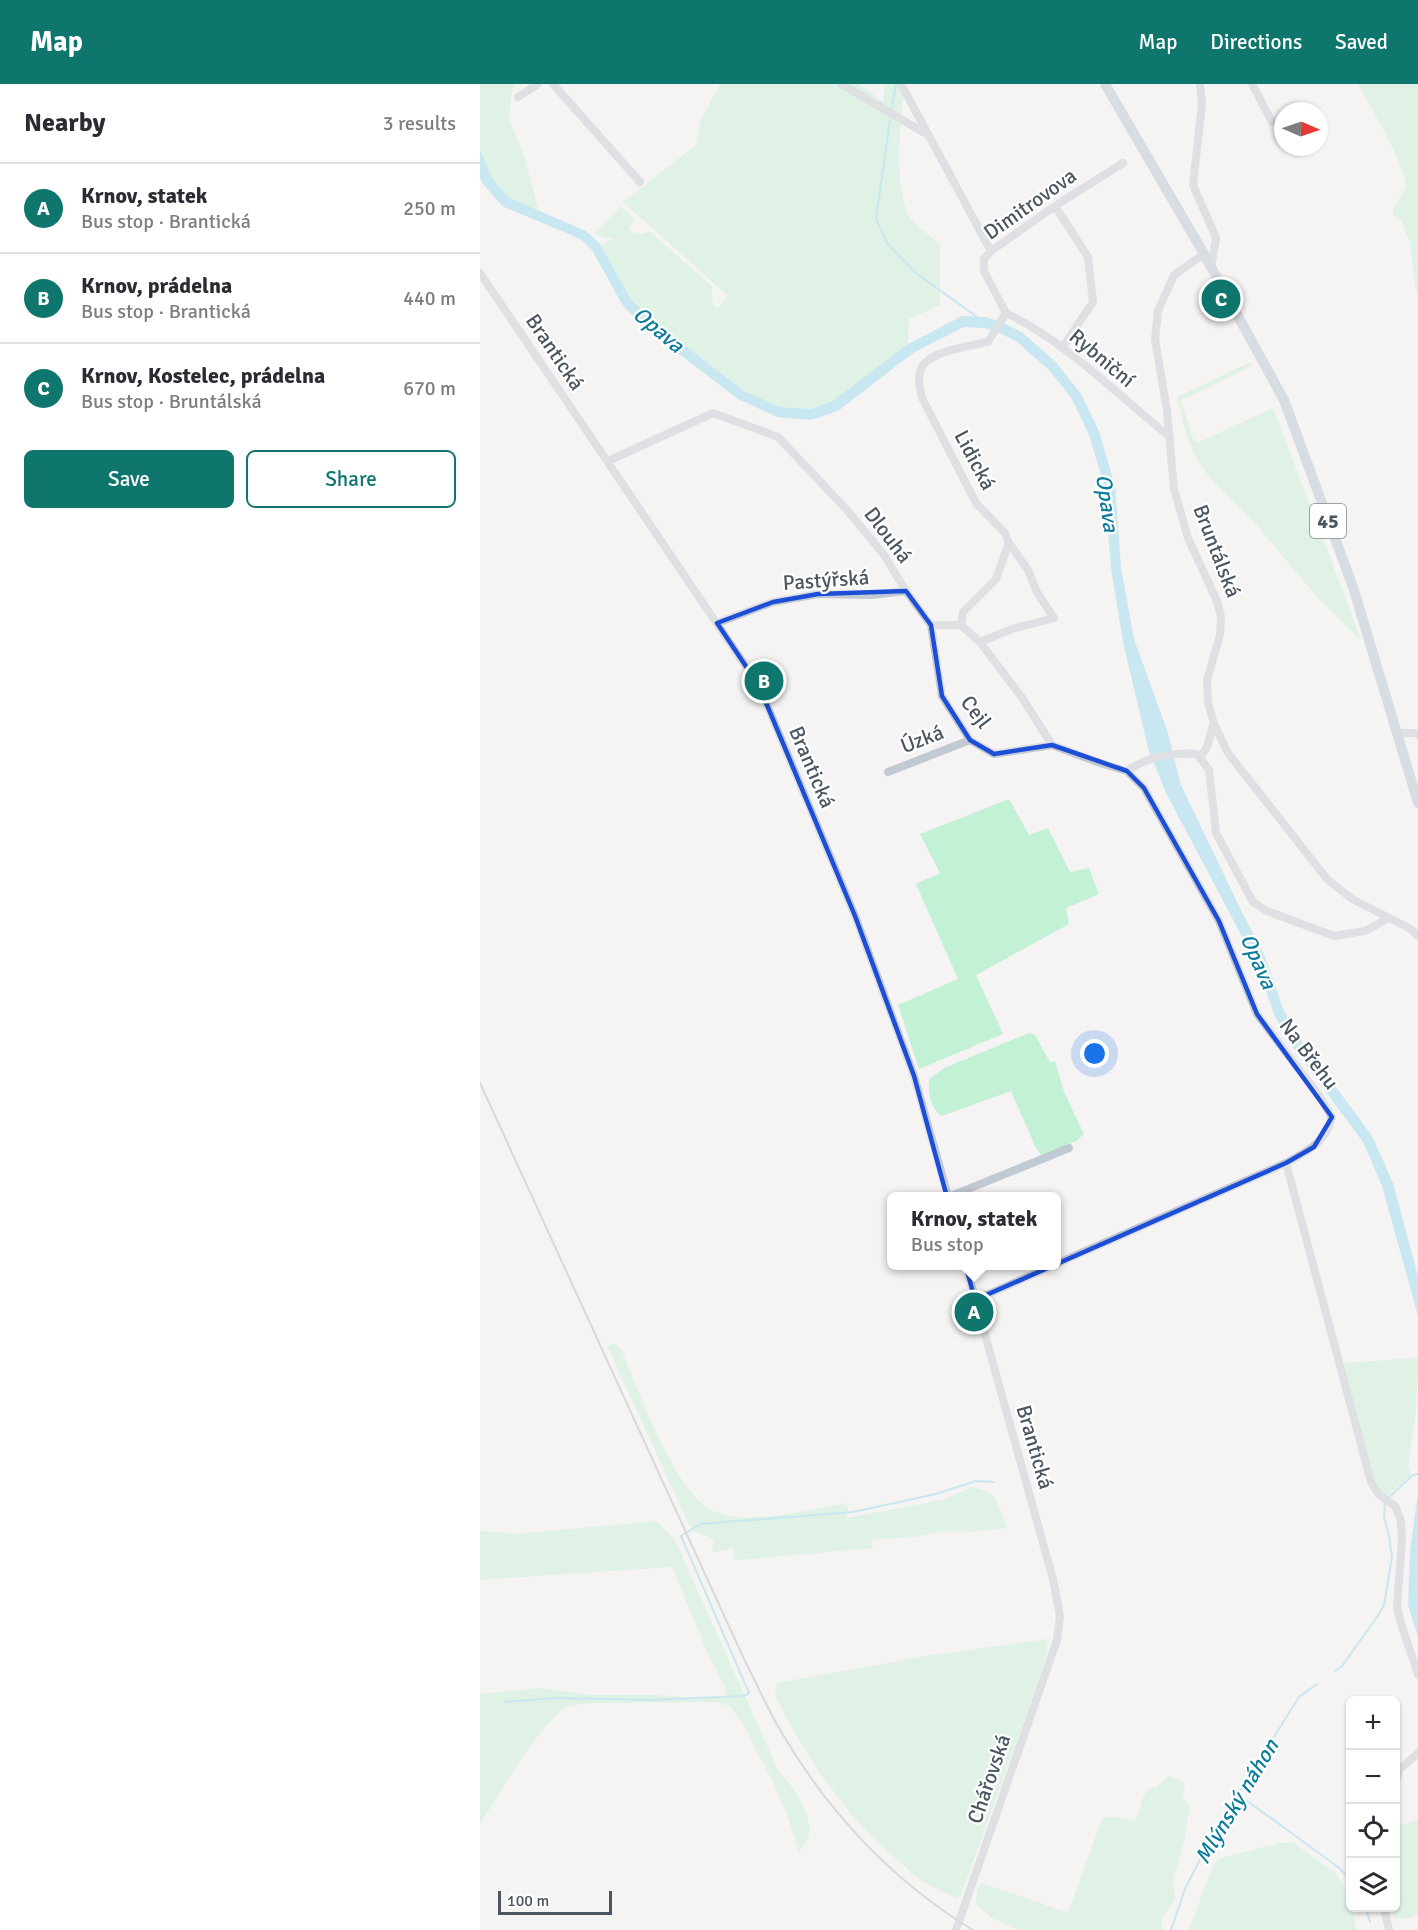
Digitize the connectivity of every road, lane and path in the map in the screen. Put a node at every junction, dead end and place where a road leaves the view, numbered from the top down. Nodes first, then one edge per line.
1 (538, 84) edge
2 (553, 84) edge
3 (841, 84) edge
4 (901, 84) edge
5 (1105, 84) edge
6 (1200, 84) edge
7 (1252, 84) edge
8 (518, 97) dead end
9 (1272, 122) dead end
10 (929, 136) junction
11 (1123, 163) dead end
12 (640, 182) dead end
13 (1055, 206) junction
14 (991, 251) junction
15 (1204, 254) junction
16 (1212, 267) junction
17 (480, 273) edge
18 (1005, 316) junction
19 (1062, 348) junction
20 (1170, 437) junction
21 (608, 461) junction
22 (1009, 543) junction
23 (906, 591) junction
24 (717, 623) junction
25 (931, 625) junction
26 (961, 625) junction
27 (980, 642) junction
28 (1214, 724) junction
29 (1398, 733) junction
30 (1418, 735) edge
31 (970, 740) junction
32 (1052, 745) junction
33 (1200, 758) junction
34 (1127, 771) junction
35 (888, 772) dead end
36 (1418, 803) edge
37 (1387, 919) junction
38 (1418, 936) edge
39 (1069, 1148) dead end
40 (1286, 1163) junction
41 (949, 1192) edge
42 (962, 1192) edge
43 (1061, 1262) edge
44 (967, 1270) edge
45 (1043, 1270) edge
46 (975, 1300) junction
47 (1057, 1640) joint
48 (1418, 1675) edge
49 (1418, 1753) edge
50 (1400, 1769) edge
51 (1385, 1912) edge
52 (956, 1930) edge
53 (1389, 1930) edge

1 - 8 street
2 - 12 street
3 - 10 street
4 - 10 street
5 - 15 main road, 45
6 - 16 street
7 - 9 street
10 - 14 street
11 - 13 street, Dimitrovova
13 - 14 street, Dimitrovova
13 - 19 street
14 - 18 street, Dimitrovova
15 - 16 main road, 45
15 - 20 street, Bruntálská
16 - 29 main road, 45
17 - 21 street, Brantická
18 - 19 street, Rybniční
18 - 22 street, Lidická
19 - 20 street, Rybniční
20 - 28 street, Bruntálská
21 - 23 street, Dlouhá
21 - 24 street, Brantická
22 - 26 street
22 - 27 street
23 - 24 street, Pastýřská
23 - 25 street, Dlouhá
24 - 41 street, Brantická
25 - 26 street
25 - 31 street, Cejl
26 - 27 street
27 - 32 street
28 - 33 street
28 - 37 street, Bruntálská
29 - 30 street
29 - 36 main road, 45
31 - 32 street, Cejl
31 - 35 street, Úzká
32 - 34 street
33 - 34 street
33 - 37 street
34 - 40 street, Na Břehu
37 - 38 street, Bruntálská
39 - 42 street
40 - 43 street
40 - 48 street
44 - 46 street, Brantická
45 - 46 street
46 - 47 street, Brantická
47 - 52 street, Chářovská
49 - 50 street
51 - 53 street

